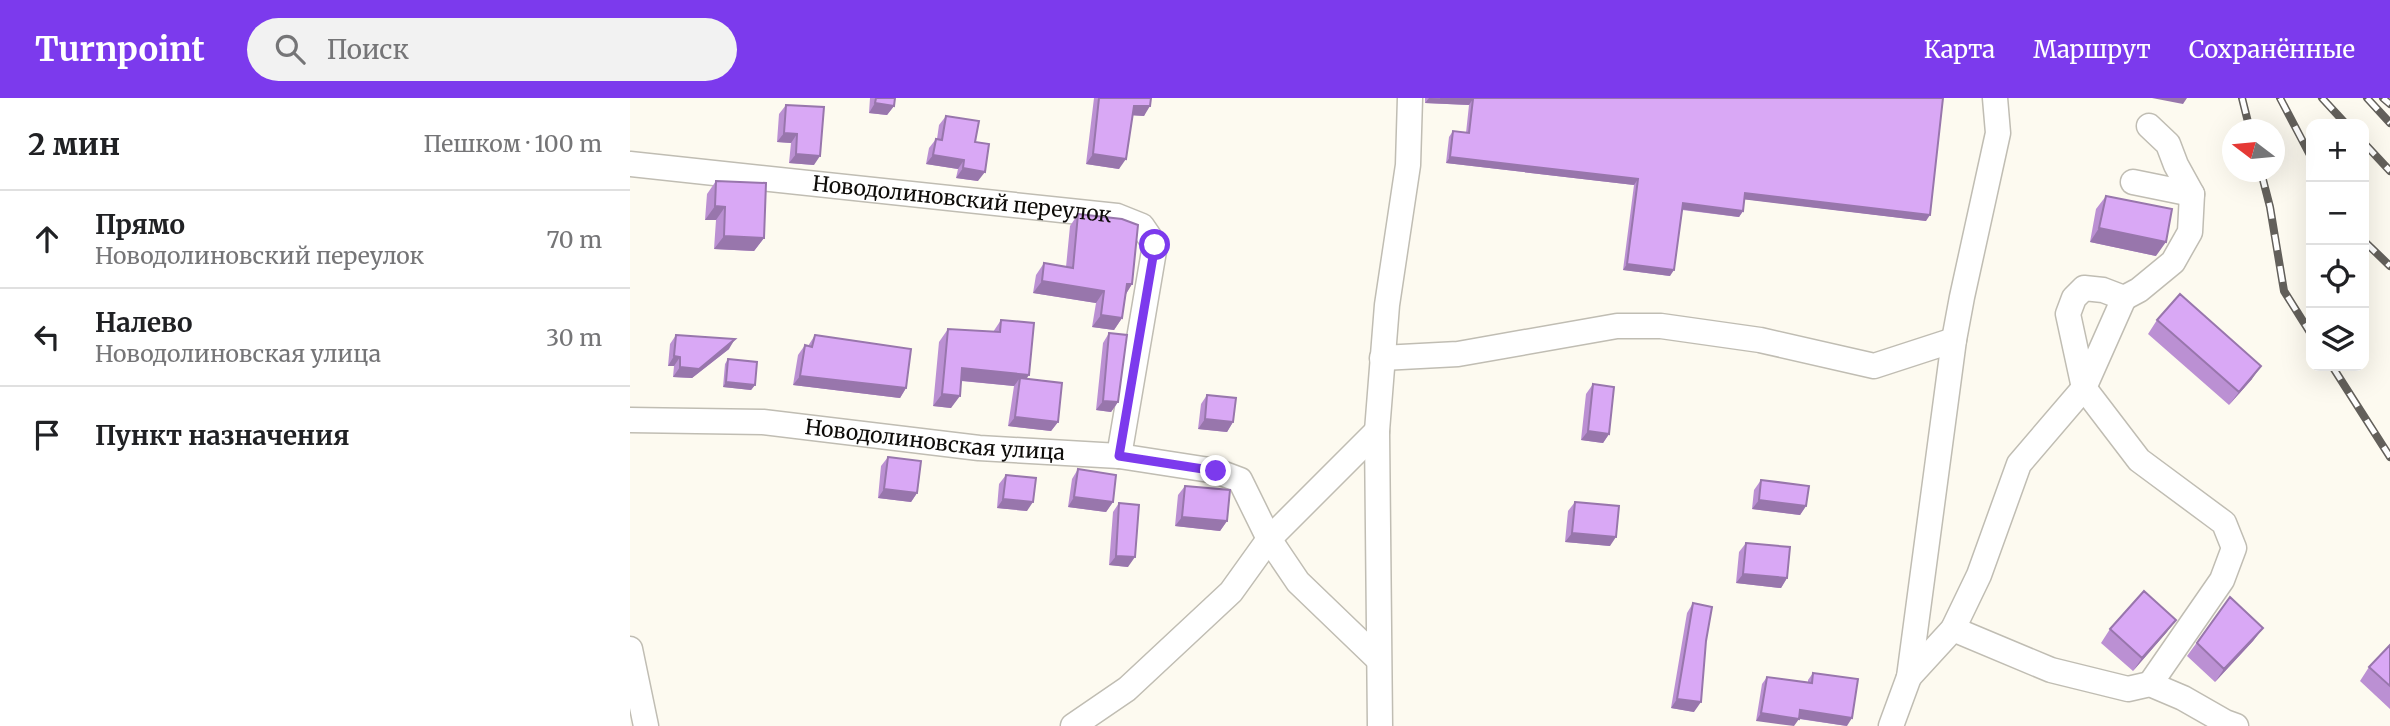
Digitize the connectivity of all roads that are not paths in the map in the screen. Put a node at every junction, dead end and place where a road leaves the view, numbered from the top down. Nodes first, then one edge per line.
1 (1410, 98) edge
2 (1995, 98) edge
3 (2149, 126) dead end
4 (630, 163) edge
5 (2133, 182) dead end
6 (2192, 194) junction
7 (2124, 298) junction
8 (1954, 340) junction
9 (1382, 358) junction
10 (2084, 388) junction
11 (630, 420) edge
12 (1377, 431) junction
13 (1119, 456) junction
14 (1269, 539) junction
15 (1953, 629) junction
16 (630, 649) edge
17 (1377, 658) junction
18 (1909, 677) junction
19 (2150, 684) junction
20 (646, 726) edge
21 (1073, 726) edge
22 (1380, 726) edge
23 (1891, 726) edge
24 (2236, 726) edge

1 - 9 street
2 - 8 street
3 - 6 street
4 - 13 street, Новодолиновский переулок
5 - 6 street
6 - 7 street
7 - 10 street
7 - 10 street
8 - 9 street
8 - 18 street
9 - 12 street
10 - 15 street
10 - 19 street
11 - 13 street, Новодолиновская улица
12 - 14 street
12 - 17 street
13 - 14 street, Новодолиновская улица
14 - 17 street
14 - 21 street
15 - 18 street
15 - 19 street
16 - 20 street
17 - 22 street
18 - 23 street
19 - 24 street

